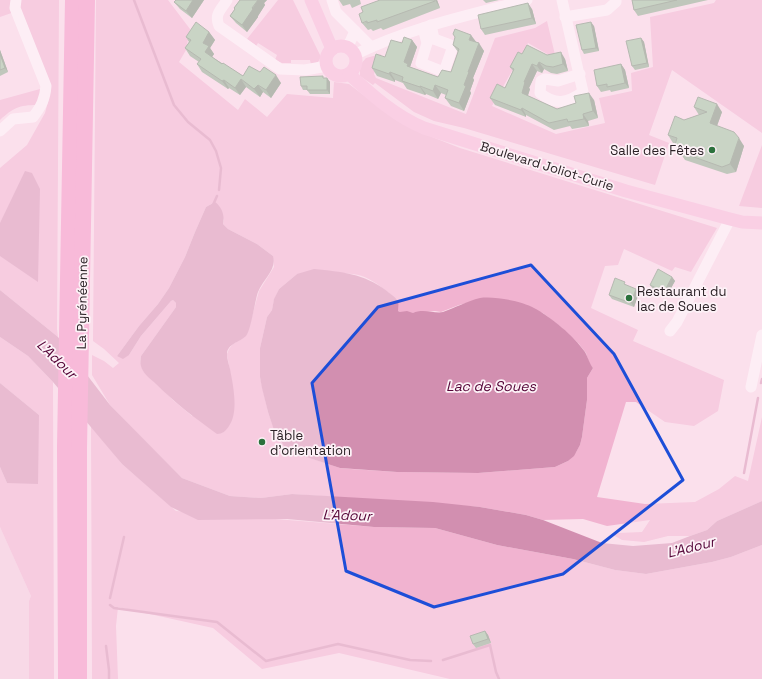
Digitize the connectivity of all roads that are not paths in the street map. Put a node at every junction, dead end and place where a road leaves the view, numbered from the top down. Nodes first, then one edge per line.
1 (16, 0) edge
2 (73, 0) edge
3 (87, 0) edge
4 (227, 0) edge
5 (311, 0) edge
6 (332, 0) edge
7 (527, 0) edge
8 (562, 0) edge
9 (616, 0) edge
10 (565, 17) junction
11 (355, 32) junction
12 (371, 47) junction
13 (332, 49) junction
14 (350, 51) junction
15 (327, 66) junction
16 (349, 74) junction
17 (580, 74) dead end
18 (0, 131) edge
19 (730, 219) junction
20 (762, 223) edge
21 (670, 331) dead end
22 (762, 335) edge
23 (751, 387) dead end
24 (72, 448) junction
25 (66, 679) edge
26 (79, 679) edge

1 - 18 street
2 - 24 highway, La Pyrénéenne
3 - 24 highway, La Pyrénéenne
4 - 15 street
5 - 13 main road
6 - 11 street
7 - 12 street
8 - 10 street
9 - 10 street
10 - 17 street
11 - 12 street
11 - 14 street
12 - 14 street
13 - 14 main road
13 - 15 main road
14 - 16 main road
15 - 16 main road
16 - 19 main road, Boulevard Joliot-Curie
19 - 20 main road, Boulevard Joliot-Curie
19 - 21 street
22 - 23 street
24 - 25 highway, La Pyrénéenne
24 - 26 highway, La Pyrénéenne

